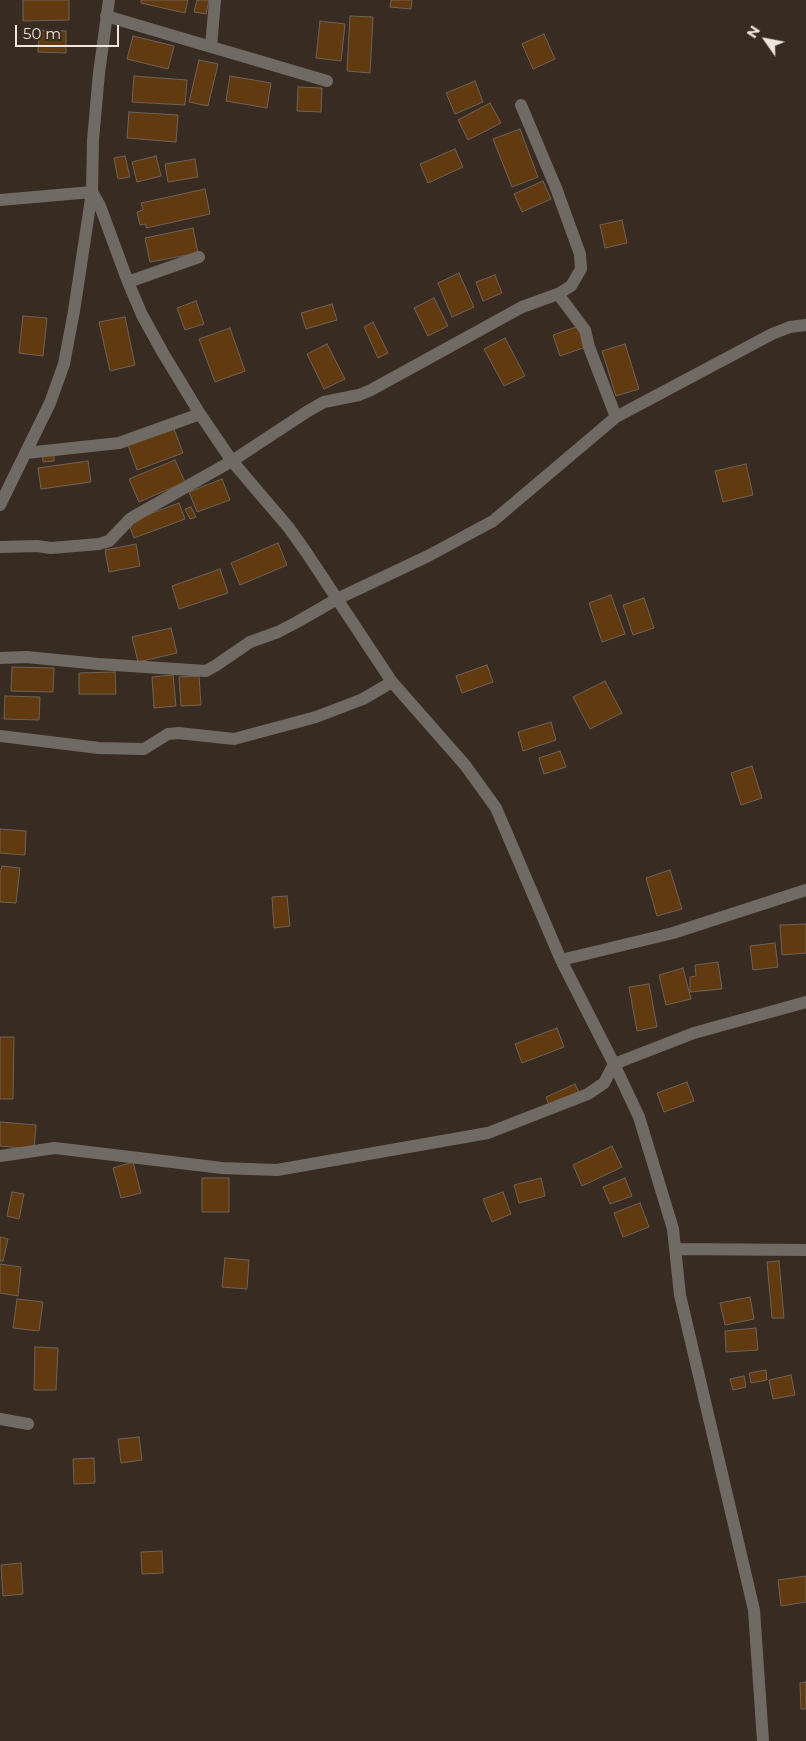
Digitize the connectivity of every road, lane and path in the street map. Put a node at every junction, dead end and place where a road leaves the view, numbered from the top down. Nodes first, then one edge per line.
1 (109, 0) edge
2 (215, 0) edge
3 (106, 16) junction
4 (211, 47) junction
5 (327, 81) dead end
6 (521, 105) dead end
7 (92, 192) junction
8 (0, 200) edge
9 (199, 257) dead end
10 (128, 282) junction
11 (558, 294) junction
12 (806, 325) edge
13 (200, 414) junction
14 (616, 417) junction
15 (26, 453) junction
16 (232, 461) junction
17 (0, 505) edge
18 (0, 547) edge
19 (337, 599) junction
20 (0, 658) edge
21 (392, 682) junction
22 (0, 736) edge
23 (806, 890) edge
24 (561, 960) junction
25 (806, 1002) edge
26 (614, 1064) junction
27 (0, 1156) edge
28 (676, 1249) junction
29 (806, 1250) edge
30 (0, 1419) edge
31 (28, 1424) dead end
32 (763, 1741) edge

1 - 3 street
2 - 4 street
3 - 4 street
3 - 7 street
4 - 5 street
6 - 11 street
7 - 8 street
7 - 10 street
7 - 15 street
9 - 10 street
10 - 13 street
11 - 14 street
11 - 16 street
12 - 14 street
13 - 15 street
13 - 16 street
14 - 19 street
15 - 17 street
16 - 18 street
16 - 19 street
19 - 20 street
19 - 21 street
21 - 22 street
21 - 24 street
23 - 24 street
24 - 26 street
25 - 26 street
26 - 27 street
26 - 28 street
28 - 29 street
28 - 32 street
30 - 31 street

